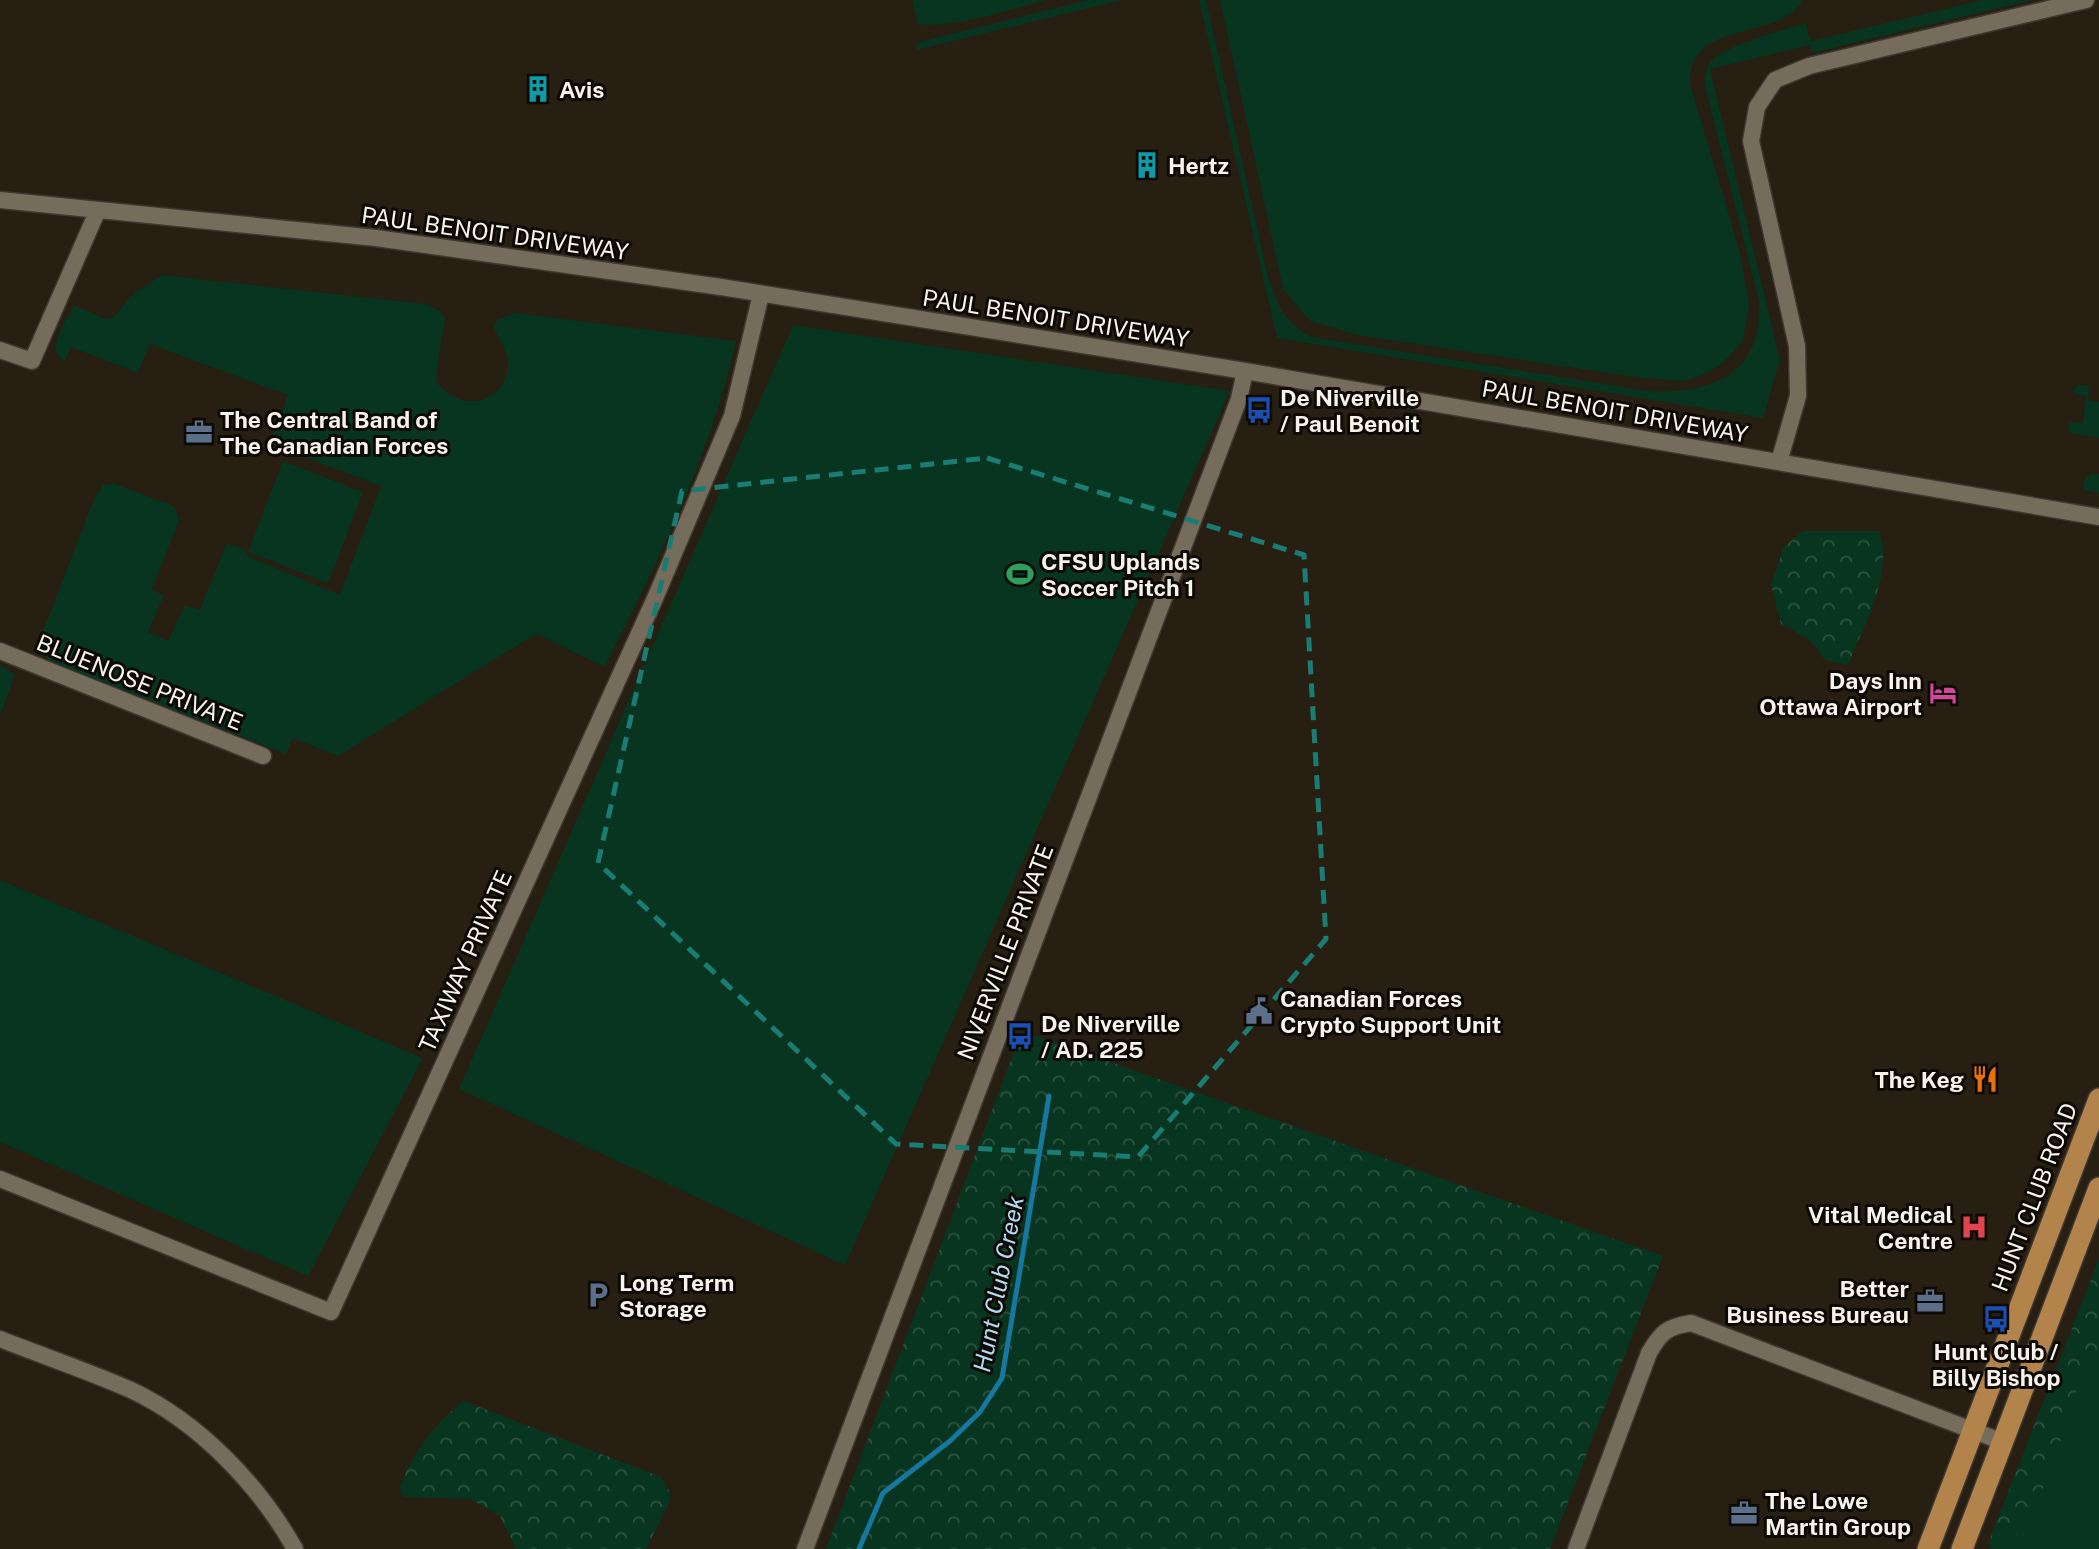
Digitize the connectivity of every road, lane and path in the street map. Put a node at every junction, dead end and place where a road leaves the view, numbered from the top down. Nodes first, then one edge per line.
1 (2087, 0) edge
2 (0, 200) edge
3 (97, 212) junction
4 (761, 294) junction
5 (0, 350) edge
6 (1245, 371) junction
7 (1779, 462) junction
8 (2099, 517) edge
9 (0, 651) edge
10 (264, 755) dead end
11 (2099, 1099) edge
12 (0, 1179) edge
13 (2099, 1188) edge
14 (0, 1339) edge
15 (1972, 1431) junction
16 (2003, 1442) junction
17 (295, 1549) edge
18 (805, 1549) edge
19 (1576, 1549) edge
20 (1928, 1549) edge
21 (1962, 1549) edge

1 - 7 street
2 - 3 street, PAUL BENOIT DRIVEWAY
3 - 4 street, PAUL BENOIT DRIVEWAY
3 - 5 street
4 - 6 street, PAUL BENOIT DRIVEWAY
4 - 12 street, TAXIWAY PRIVATE
6 - 7 street, PAUL BENOIT DRIVEWAY
6 - 18 street, NIVERVILLE PRIVATE
7 - 8 street, PAUL BENOIT DRIVEWAY
9 - 10 street, BLUENOSE PRIVATE
11 - 15 main road, HUNT CLUB ROAD
13 - 16 main road
14 - 17 street
15 - 16 street
15 - 19 street
15 - 20 main road, HUNT CLUB ROAD
16 - 21 main road

